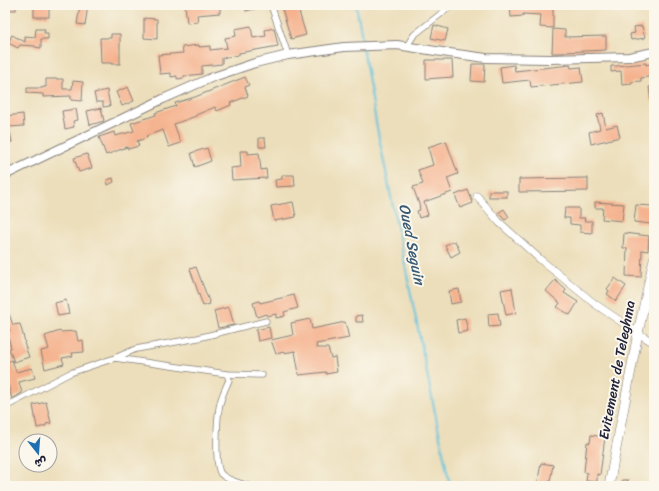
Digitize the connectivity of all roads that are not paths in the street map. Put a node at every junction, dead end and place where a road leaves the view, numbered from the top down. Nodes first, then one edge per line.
1 (271, 5) edge
2 (452, 5) edge
3 (406, 47) junction
4 (654, 52) edge
5 (288, 55) junction
6 (5, 175) edge
7 (477, 196) dead end
8 (654, 259) edge
9 (266, 321) dead end
10 (638, 334) junction
11 (654, 343) edge
12 (114, 358) junction
13 (227, 374) junction
14 (262, 375) dead end
15 (5, 407) edge
16 (249, 486) edge
17 (609, 486) edge

1 - 5 street
2 - 3 street
3 - 4 main road
3 - 5 main road
5 - 6 main road
7 - 10 street
8 - 10 main road, Evitement de Teleghma
9 - 12 street
10 - 11 street
10 - 17 main road, Evitement de Teleghma
12 - 13 street
12 - 15 street
13 - 14 street
13 - 16 street

